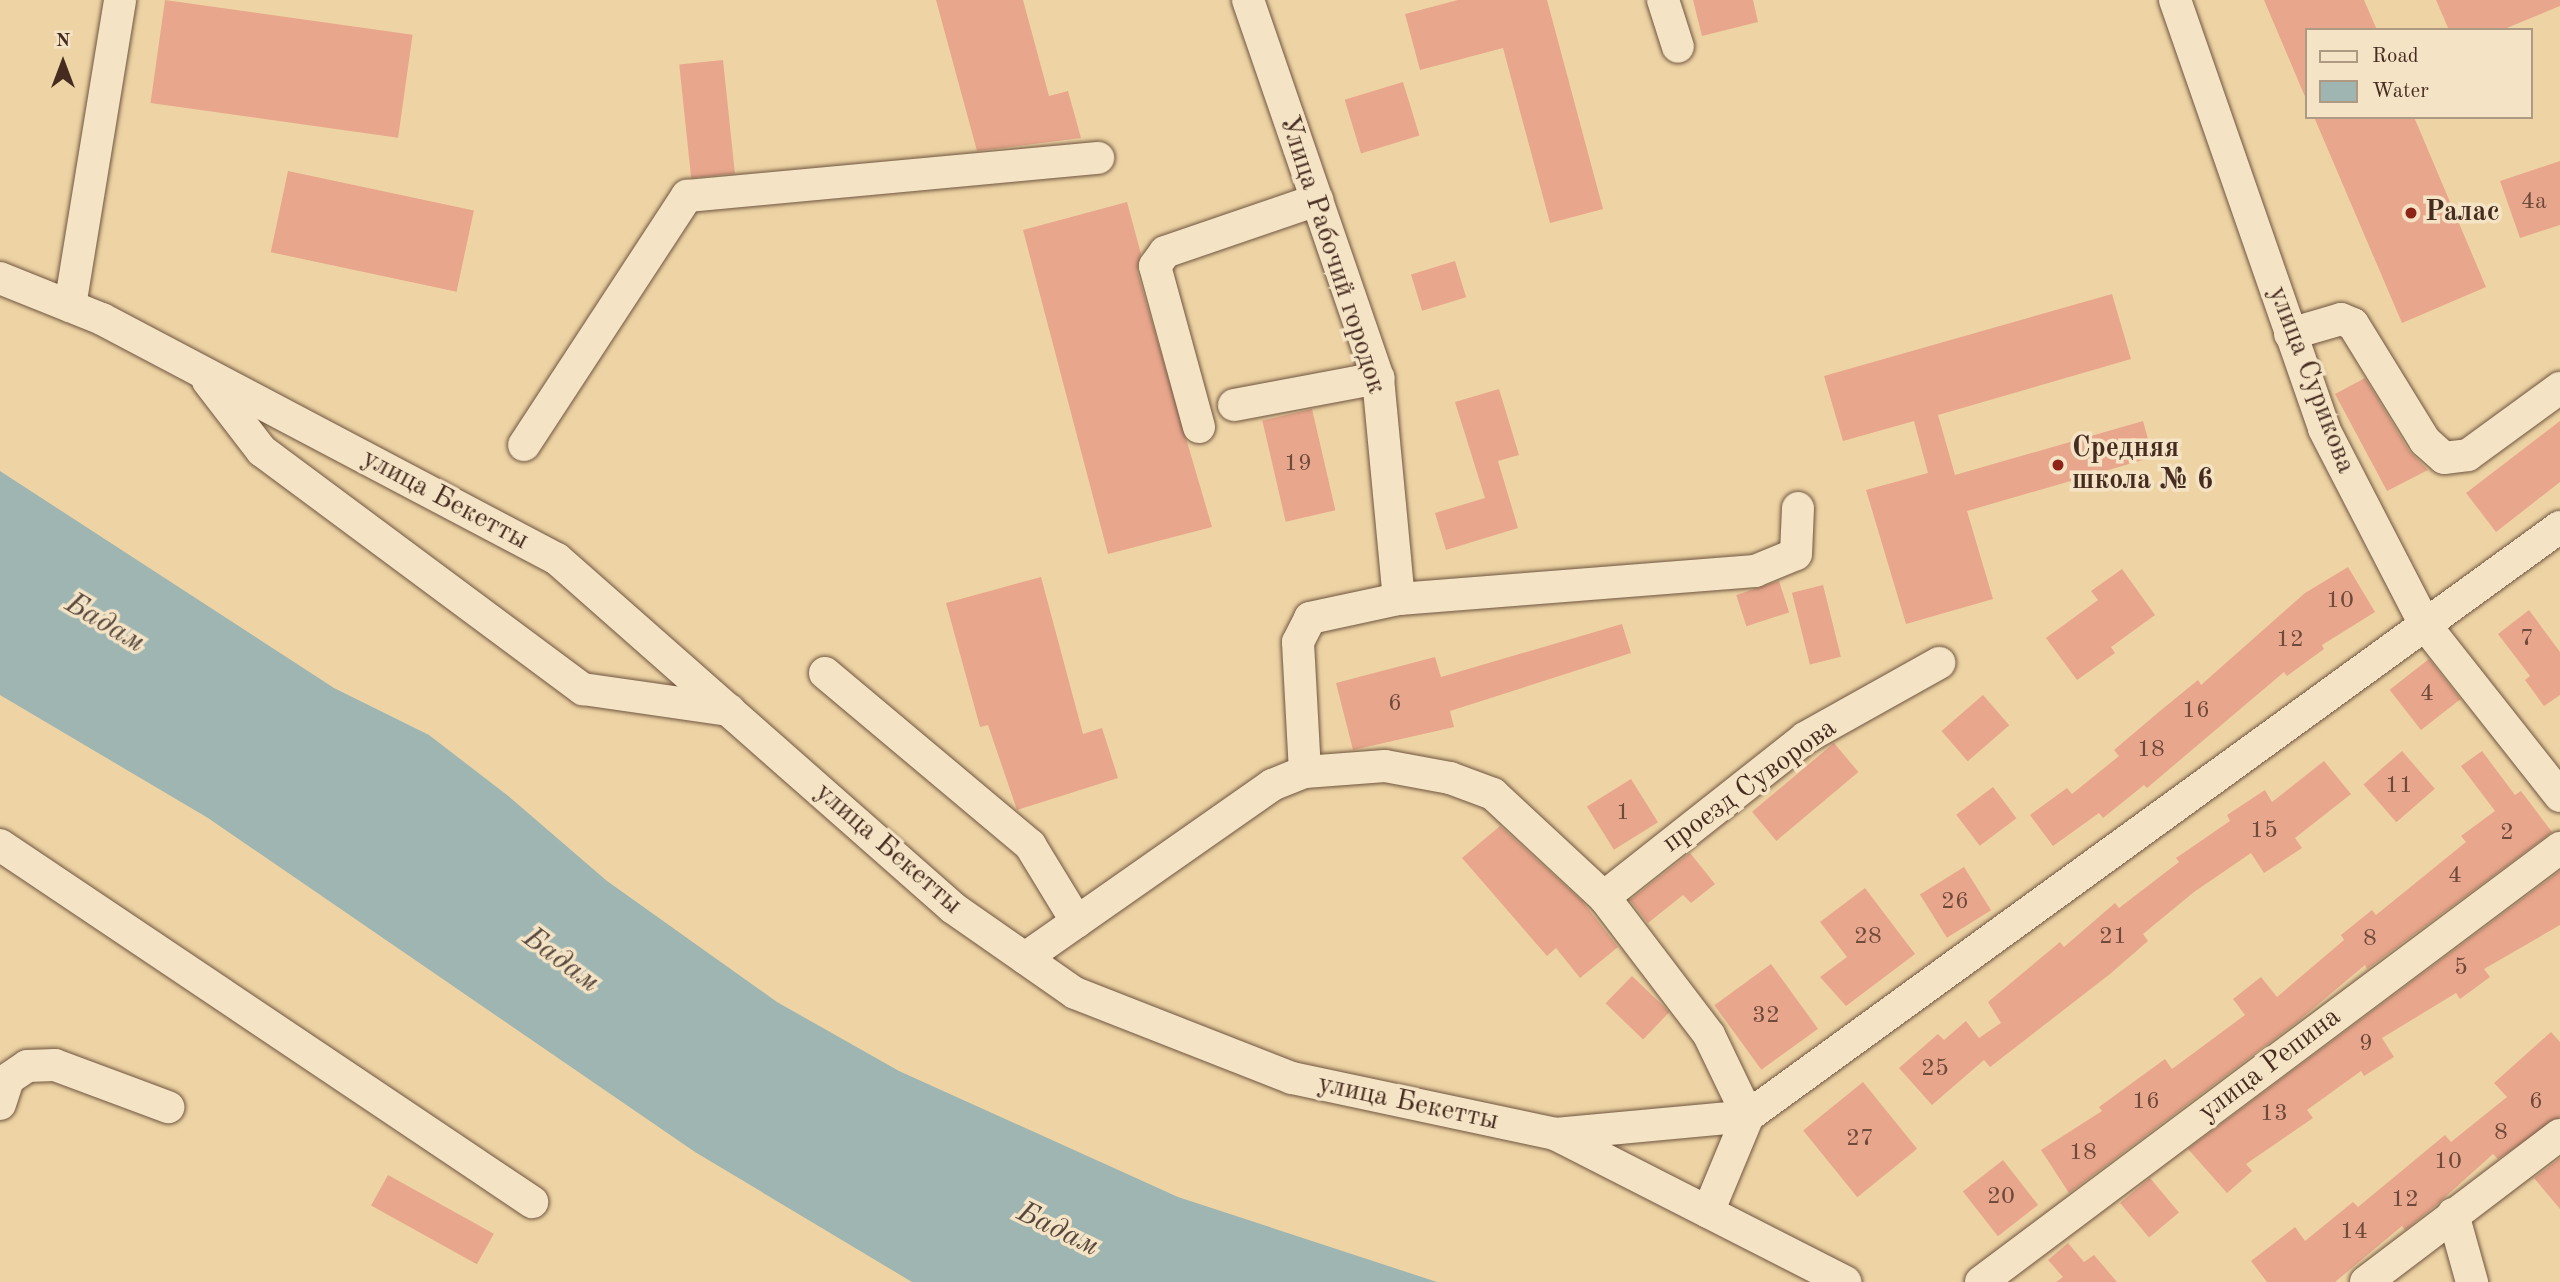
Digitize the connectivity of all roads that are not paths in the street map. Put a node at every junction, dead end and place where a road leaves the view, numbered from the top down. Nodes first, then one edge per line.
1 (120, 0) edge
2 (1248, 0) edge
3 (1663, 0) edge
4 (2175, 0) edge
5 (1678, 47) dead end
6 (1098, 158) dead end
7 (1317, 200) junction
8 (0, 278) edge
9 (70, 306) junction
10 (2290, 334) junction
11 (200, 371) junction
12 (1378, 378) junction
13 (2554, 403) edge
14 (1234, 405) dead end
15 (1199, 427) dead end
16 (524, 445) dead end
17 (1798, 508) dead end
18 (2560, 527) edge
19 (1398, 598) junction
20 (2425, 625) junction
21 (1939, 663) dead end
22 (825, 673) dead end
23 (729, 710) junction
24 (1305, 772) junction
25 (2560, 796) edge
26 (0, 845) edge
27 (2560, 848) edge
28 (1604, 897) junction
29 (1077, 922) junction
30 (1026, 958) junction
31 (0, 1104) edge
32 (168, 1107) dead end
33 (1748, 1115) junction
34 (1555, 1134) junction
35 (2560, 1135) edge
36 (532, 1202) dead end
37 (1708, 1212) junction
38 (2453, 1214) junction
39 (1846, 1282) edge
40 (1981, 1282) edge
41 (2366, 1282) edge
42 (2472, 1282) edge

1 - 9 street
2 - 7 street, Улица Рабочий городок
3 - 5 street
4 - 10 street, улица Сурикова
6 - 16 street
7 - 12 street, Улица Рабочий городок
7 - 15 street
8 - 9 street, улица Бекетты
9 - 11 street, улица Бекетты
10 - 13 street
10 - 20 street, улица Сурикова
11 - 23 street, улица Бекетты
11 - 23 street
12 - 14 street
12 - 19 street, Улица Рабочий городок
17 - 19 street
18 - 20 street
19 - 24 street
20 - 25 street, улица Сурикова
20 - 33 street
21 - 28 street, проезд Суворова
22 - 29 street
23 - 30 street, улица Бекетты
24 - 28 street
24 - 29 street
26 - 36 street
27 - 40 street, улица Репина
28 - 33 street
29 - 30 street
30 - 34 street, улица Бекетты
31 - 32 street
33 - 34 street
33 - 37 street
34 - 37 street, улица Бекетты
35 - 38 street
37 - 39 street, улица Бекетты
38 - 41 street
38 - 42 street

